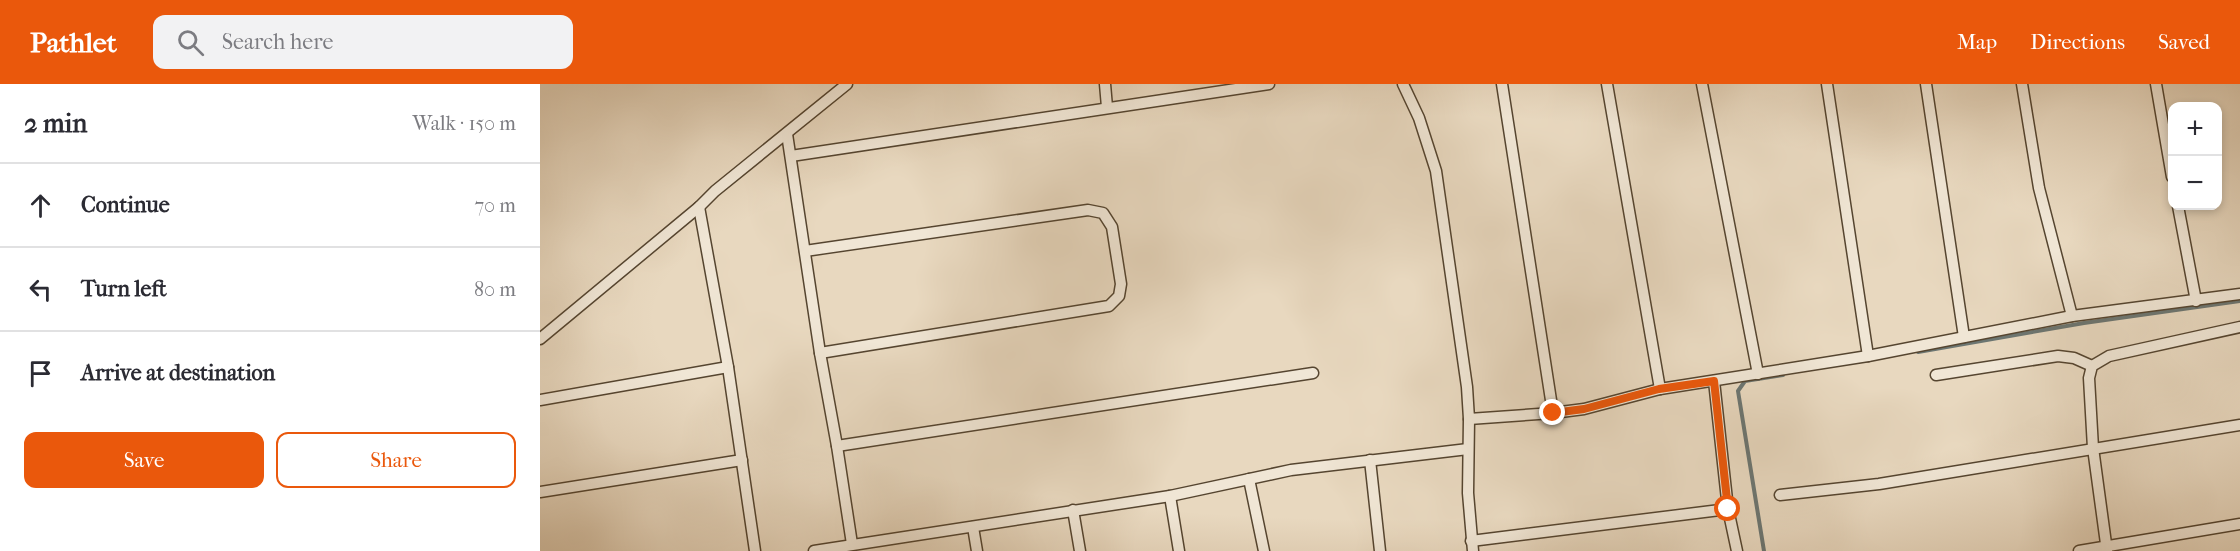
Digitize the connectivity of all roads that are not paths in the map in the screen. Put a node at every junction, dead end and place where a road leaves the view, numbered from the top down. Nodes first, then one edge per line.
1 (847, 84) edge
2 (1105, 84) edge
3 (1269, 84) edge
4 (1403, 84) edge
5 (1503, 84) edge
6 (1607, 84) edge
7 (1702, 84) edge
8 (1827, 84) edge
9 (1926, 84) edge
10 (2022, 84) edge
11 (2156, 84) edge
12 (1107, 108) junction
13 (787, 134) junction
14 (791, 156) junction
15 (2168, 156) edge
16 (699, 207) junction
17 (2179, 210) edge
18 (805, 250) junction
19 (2240, 294) edge
20 (2196, 301) junction
21 (2072, 316) junction
22 (2240, 327) edge
23 (1964, 337) junction
24 (540, 339) edge
25 (820, 353) junction
26 (1868, 356) junction
27 (2092, 366) junction
28 (728, 367) junction
29 (1313, 373) dead end
30 (1758, 374) junction
31 (1936, 375) dead end
32 (1714, 381) junction
33 (1659, 389) junction
34 (540, 400) edge
35 (1553, 413) junction
36 (1468, 419) junction
37 (2240, 425) edge
38 (837, 446) junction
39 (2093, 448) junction
40 (1468, 449) junction
41 (742, 460) junction
42 (1370, 460) junction
43 (1249, 479) junction
44 (540, 492) edge
45 (1780, 495) dead end
46 (1170, 496) junction
47 (1728, 509) junction
48 (1073, 510) junction
49 (2240, 524) edge
50 (974, 527) junction
51 (852, 544) junction
52 (878, 546) edge
53 (1472, 546) edge
54 (2107, 549) edge
55 (754, 551) edge
56 (814, 551) edge
57 (977, 551) edge
58 (1080, 551) edge
59 (1179, 551) edge
60 (1264, 551) edge
61 (1380, 551) edge
62 (1737, 551) edge
63 (2079, 551) edge

1 - 13 street
2 - 12 street
3 - 12 street
4 - 36 street
5 - 35 street
6 - 33 street
7 - 30 street
8 - 26 street
9 - 23 street
10 - 21 street
11 - 15 street
12 - 14 street
13 - 14 street
13 - 16 street
14 - 18 street
16 - 24 street
16 - 28 street
17 - 20 street
18 - 25 street
18 - 25 street
19 - 20 street
20 - 21 street
21 - 23 street
22 - 27 street
23 - 26 street
25 - 38 street
26 - 30 street
27 - 31 street
27 - 39 street
28 - 34 street
28 - 41 street
29 - 38 street
30 - 32 street
32 - 33 street
32 - 47 street
33 - 35 street
35 - 36 street
36 - 40 street
37 - 39 street
38 - 51 street
39 - 45 street
39 - 54 street
40 - 42 street
40 - 53 street
41 - 44 street
41 - 55 street
42 - 43 street
42 - 61 street
43 - 46 street
43 - 60 street
46 - 48 street
46 - 59 street
47 - 53 street
47 - 62 street
48 - 50 street
48 - 58 street
49 - 54 street
50 - 52 street
50 - 57 street
51 - 52 street
51 - 56 street
54 - 63 street

